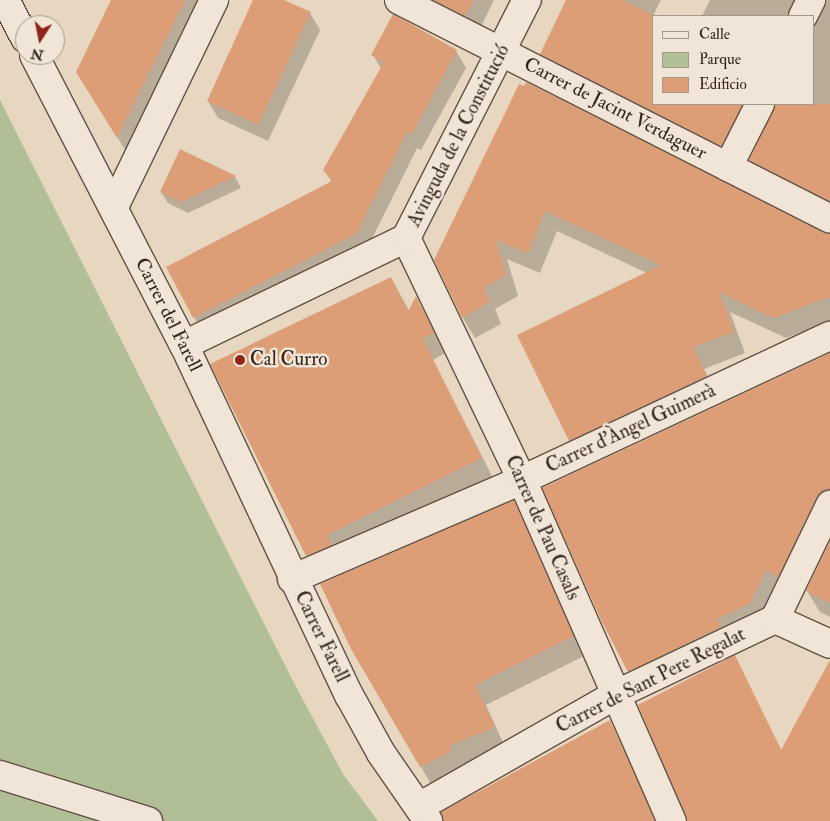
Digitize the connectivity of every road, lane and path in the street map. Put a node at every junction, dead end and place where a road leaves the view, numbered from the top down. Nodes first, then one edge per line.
1 (5, 0) edge
2 (214, 0) edge
3 (399, 0) edge
4 (526, 0) edge
5 (811, 0) edge
6 (804, 15) edge
7 (15, 19) edge
8 (503, 52) junction
9 (39, 65) edge
10 (759, 105) edge
11 (728, 167) junction
12 (114, 207) junction
13 (830, 219) edge
14 (406, 238) junction
15 (830, 336) edge
16 (184, 345) junction
17 (522, 480) junction
18 (830, 505) edge
19 (292, 580) junction
20 (775, 618) junction
21 (830, 644) edge
22 (615, 695) junction
23 (0, 775) edge
24 (423, 814) edge
25 (148, 821) edge
26 (672, 821) edge

1 - 7 street
2 - 12 street
3 - 8 street, Carrer de Jacint Verdaguer
4 - 8 street, Avinguda de la Constitució
5 - 6 street
8 - 11 street, Carrer de Jacint Verdaguer
8 - 14 street, Avinguda de la Constitució
9 - 12 street, Carrer del Farell
10 - 11 street
11 - 13 street, Carrer de Jacint Verdaguer
12 - 16 street, Carrer del Farell
14 - 16 street, Avinguda de la Constitució
14 - 17 street, Carrer de Pau Casals
15 - 17 street, Carrer d'Àngel Guimerà
16 - 19 street, Carrer del Farell
17 - 19 street, Carrer d'Àngel Guimerà
17 - 22 street, Carrer de Pau Casals
18 - 20 street
19 - 24 street, Carrer Farell
20 - 21 street
20 - 22 street, Carrer de Sant Pere Regalat
22 - 24 street, Carrer de Sant Pere Regalat
22 - 26 street, Carrer de Pau Casals
23 - 25 street

